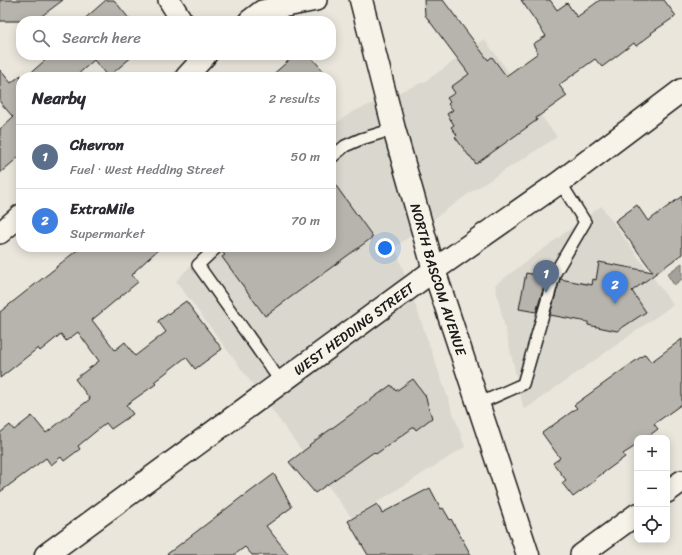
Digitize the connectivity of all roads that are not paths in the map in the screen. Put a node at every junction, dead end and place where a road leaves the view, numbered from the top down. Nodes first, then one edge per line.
1 (169, 0) edge
2 (316, 0) edge
3 (361, 0) edge
4 (179, 16) edge
5 (256, 16) edge
6 (201, 60) edge
7 (190, 72) edge
8 (682, 90) edge
9 (394, 129) junction
10 (336, 154) edge
11 (560, 182) junction
12 (16, 219) edge
13 (0, 232) edge
14 (212, 252) edge
15 (434, 270) junction
16 (281, 382) junction
17 (478, 404) junction
18 (682, 481) edge
19 (670, 490) edge
20 (634, 516) edge
21 (46, 555) edge
22 (528, 555) edge
23 (580, 555) edge

1 - 4 street
2 - 5 street
3 - 9 main road, NORTH BASCOM AVENUE
6 - 7 street
8 - 11 main road, WEST HEDDING STREET
9 - 10 lane
9 - 15 main road, NORTH BASCOM AVENUE
11 - 15 main road, WEST HEDDING STREET
11 - 17 lane
12 - 13 street
14 - 16 lane
15 - 16 main road, WEST HEDDING STREET
15 - 17 main road, NORTH BASCOM AVENUE
16 - 21 main road, WEST HEDDING STREET
17 - 22 main road, NORTH BASCOM AVENUE
18 - 19 street
20 - 23 street

